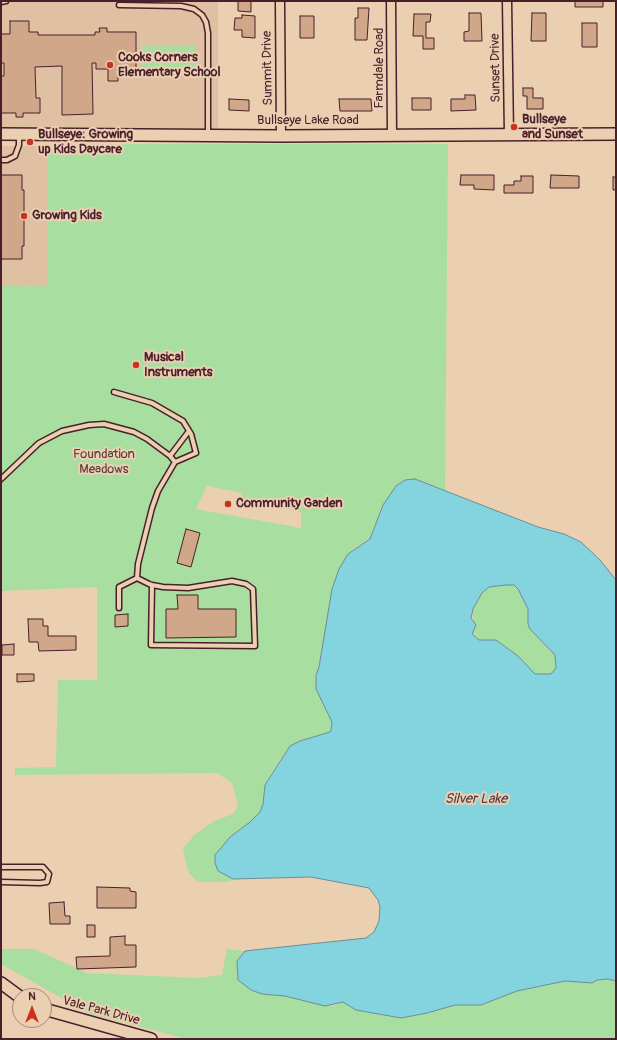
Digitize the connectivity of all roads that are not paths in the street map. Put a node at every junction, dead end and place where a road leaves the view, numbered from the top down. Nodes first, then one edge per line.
1 (6, 1) edge
2 (280, 1) edge
3 (392, 1) edge
4 (507, 1) edge
5 (1, 2) edge
6 (119, 5) dead end
7 (1, 134) edge
8 (19, 134) junction
9 (616, 134) edge
10 (208, 135) junction
11 (392, 135) junction
12 (508, 135) junction
13 (281, 136) junction
14 (1, 160) edge
15 (114, 392) dead end
16 (189, 431) junction
17 (170, 456) junction
18 (175, 462) junction
19 (1, 479) edge
20 (137, 578) junction
21 (152, 585) junction
22 (118, 608) dead end
23 (1, 867) edge
24 (1, 882) edge
25 (1, 983) edge
26 (12, 991) edge
27 (52, 1011) edge
28 (151, 1039) edge

1 - 5 lane
2 - 13 street, Summit Drive
3 - 11 street, Farmdale Road
4 - 12 street, Sunset Drive
6 - 10 lane
7 - 8 street, Bullseye Lake Road
8 - 10 street, Bullseye Lake Road
8 - 14 lane
9 - 12 street, Bullseye Lake Road
10 - 13 street, Bullseye Lake Road
11 - 12 street, Bullseye Lake Road
11 - 13 street, Bullseye Lake Road
15 - 16 lane
16 - 17 lane
16 - 18 lane
17 - 18 lane
17 - 19 lane
18 - 20 lane
20 - 21 lane
20 - 22 lane
21 - 21 lane
23 - 24 lane
25 - 26 street
27 - 28 street, Vale Park Drive

